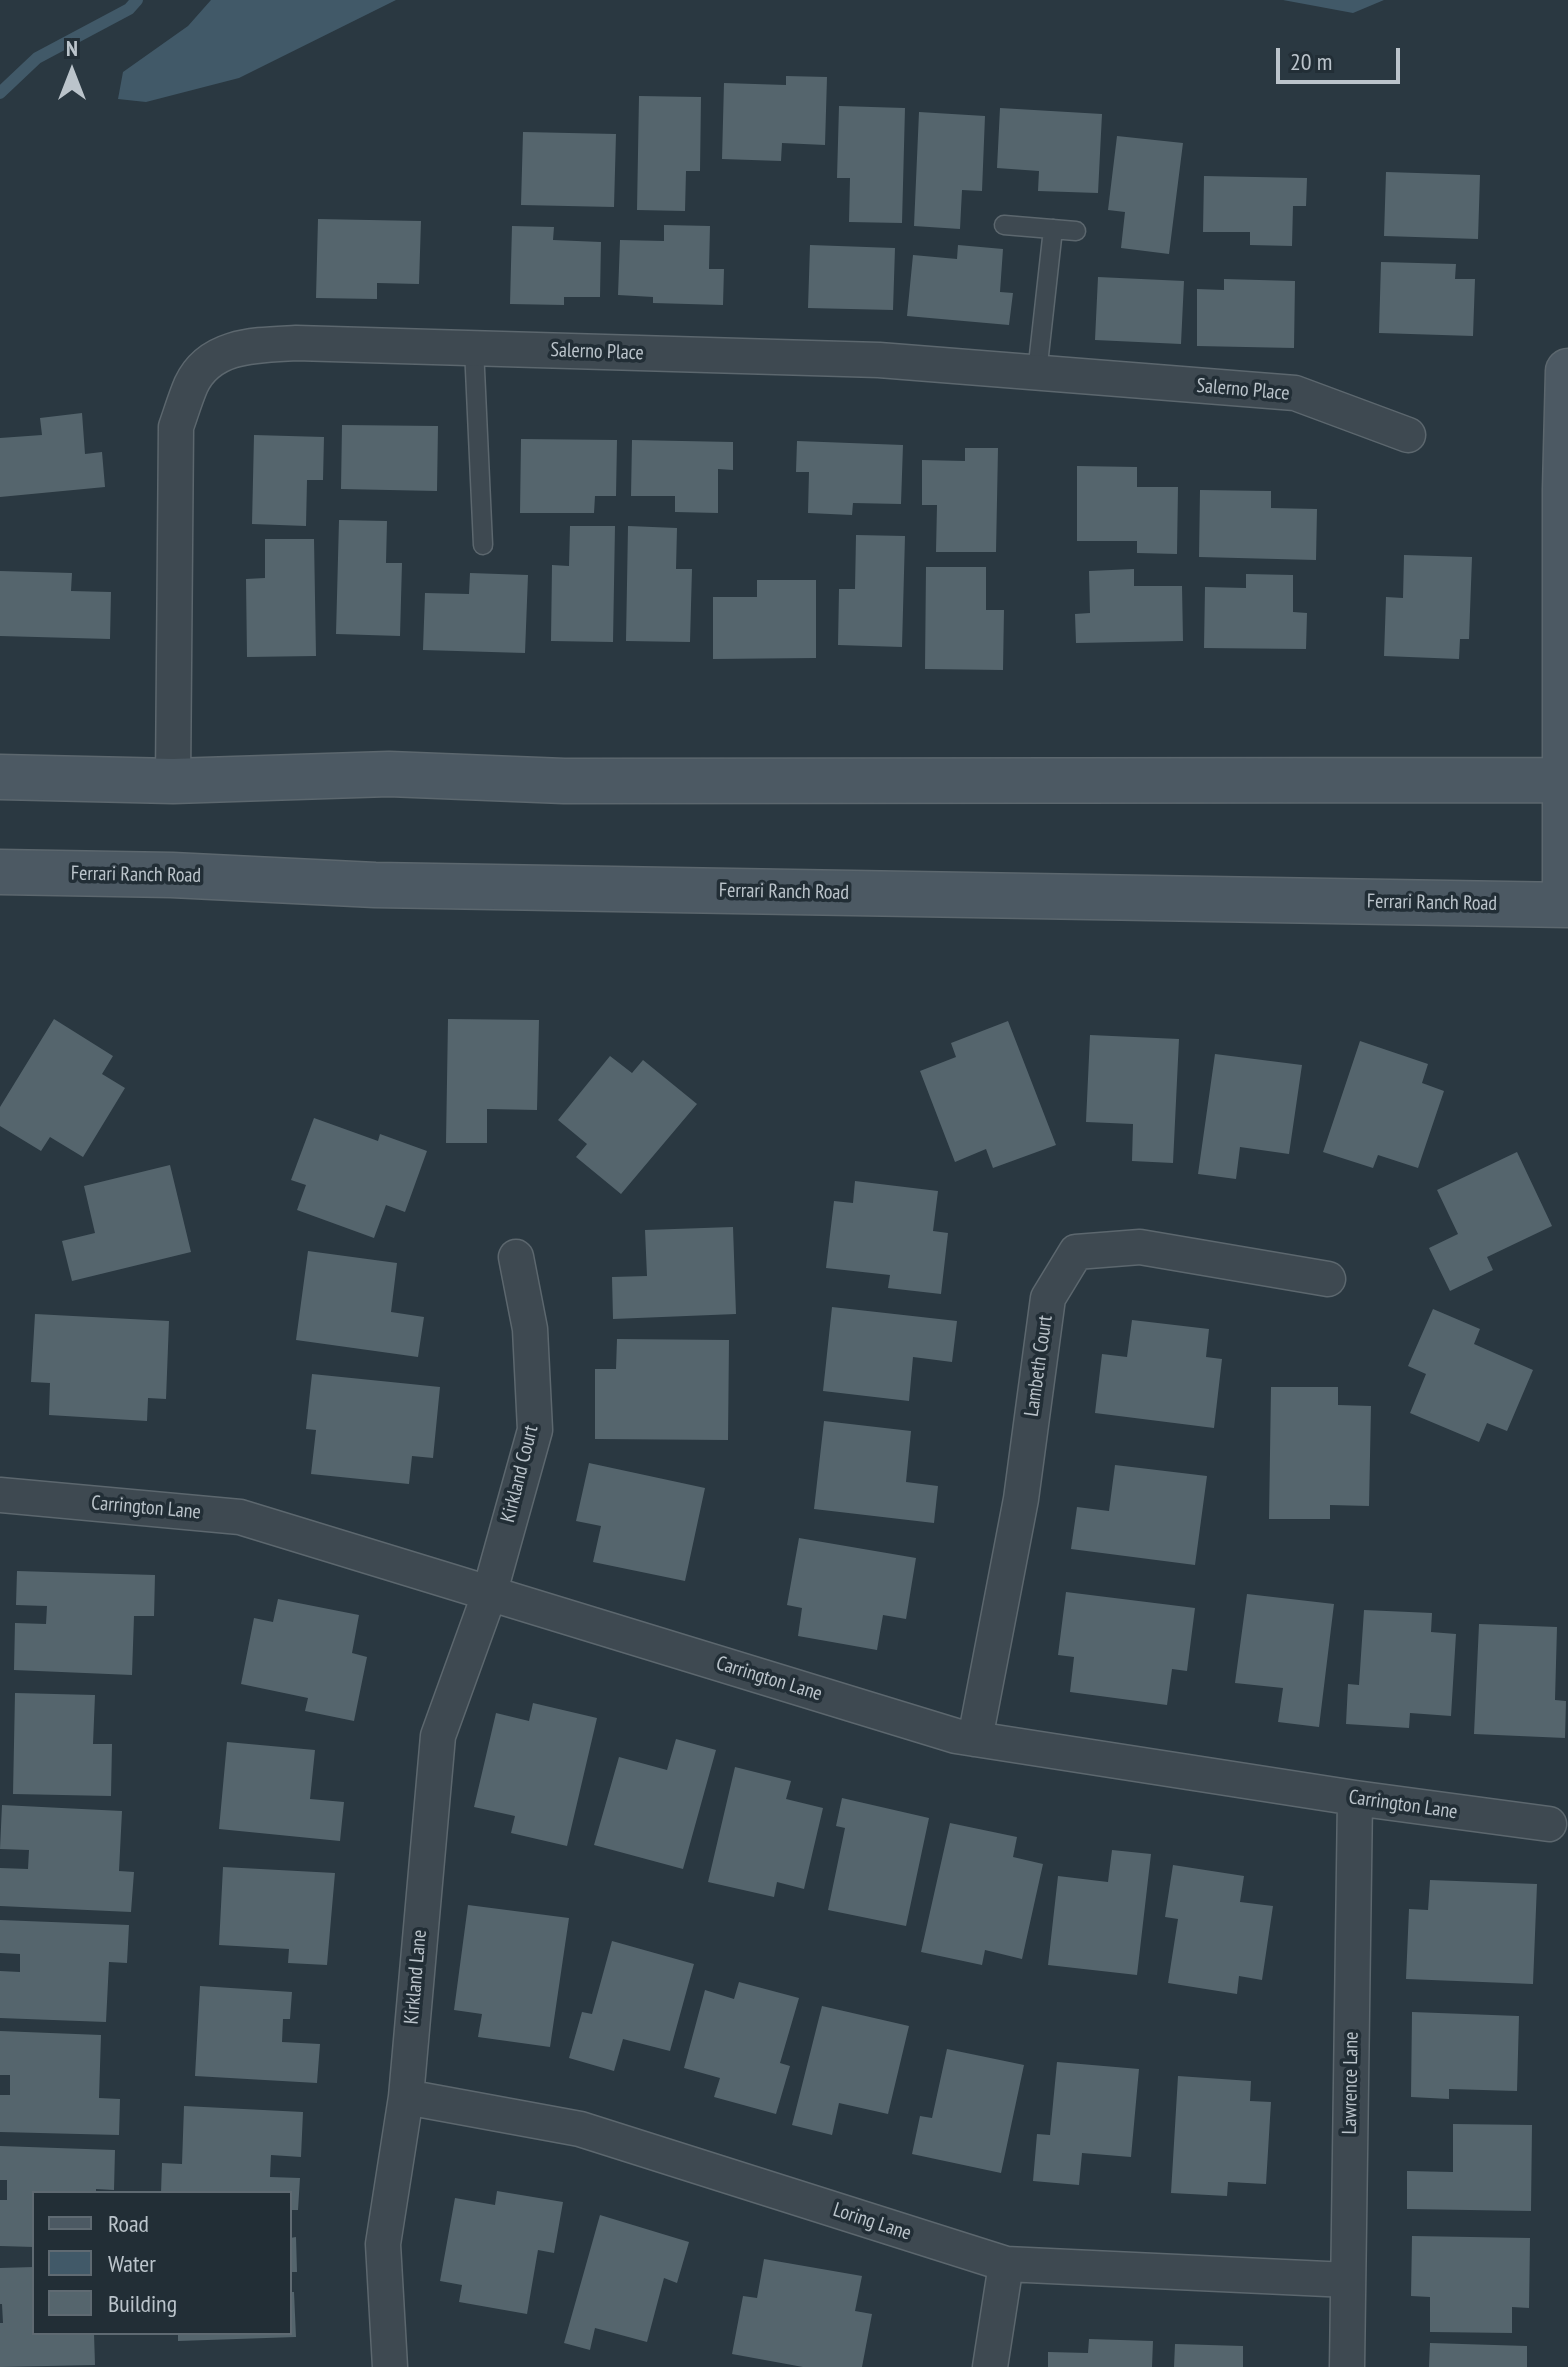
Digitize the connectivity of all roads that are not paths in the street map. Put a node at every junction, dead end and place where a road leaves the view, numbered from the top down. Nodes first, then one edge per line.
1 (1004, 225) dead end
2 (1053, 229) junction
3 (1076, 231) dead end
4 (474, 348) junction
5 (1568, 371) edge
6 (1037, 373) junction
7 (1567, 416) edge
8 (1408, 435) dead end
9 (483, 545) dead end
10 (0, 777) edge
11 (1567, 780) edge
12 (173, 781) junction
13 (0, 872) edge
14 (1567, 905) edge
15 (516, 1257) dead end
16 (1328, 1279) dead end
17 (0, 1495) edge
18 (489, 1595) junction
19 (975, 1739) junction
20 (1355, 1798) junction
21 (1549, 1824) dead end
22 (406, 2097) junction
23 (1006, 2264) junction
24 (1348, 2280) junction
25 (390, 2367) edge
26 (990, 2367) edge
27 (1347, 2367) edge

1 - 2 lane
2 - 3 lane
2 - 6 lane
4 - 6 street, Salerno Place
4 - 9 lane
4 - 12 street, Salerno Place
5 - 7 street
6 - 8 street, Salerno Place
7 - 11 street
10 - 12 street
11 - 12 street
11 - 14 street
13 - 14 street, Ferrari Ranch Road
15 - 18 street, Kirkland Court
16 - 19 street, Lambeth Court
17 - 18 street, Carrington Lane
18 - 19 street, Carrington Lane
18 - 22 street, Kirkland Lane
19 - 20 street, Carrington Lane
20 - 21 street, Carrington Lane
20 - 24 street, Lawrence Lane
22 - 23 street, Loring Lane
22 - 25 street, Kirkland Lane
23 - 24 street, Loring Lane
23 - 26 street
24 - 27 street, Lawrence Lane

